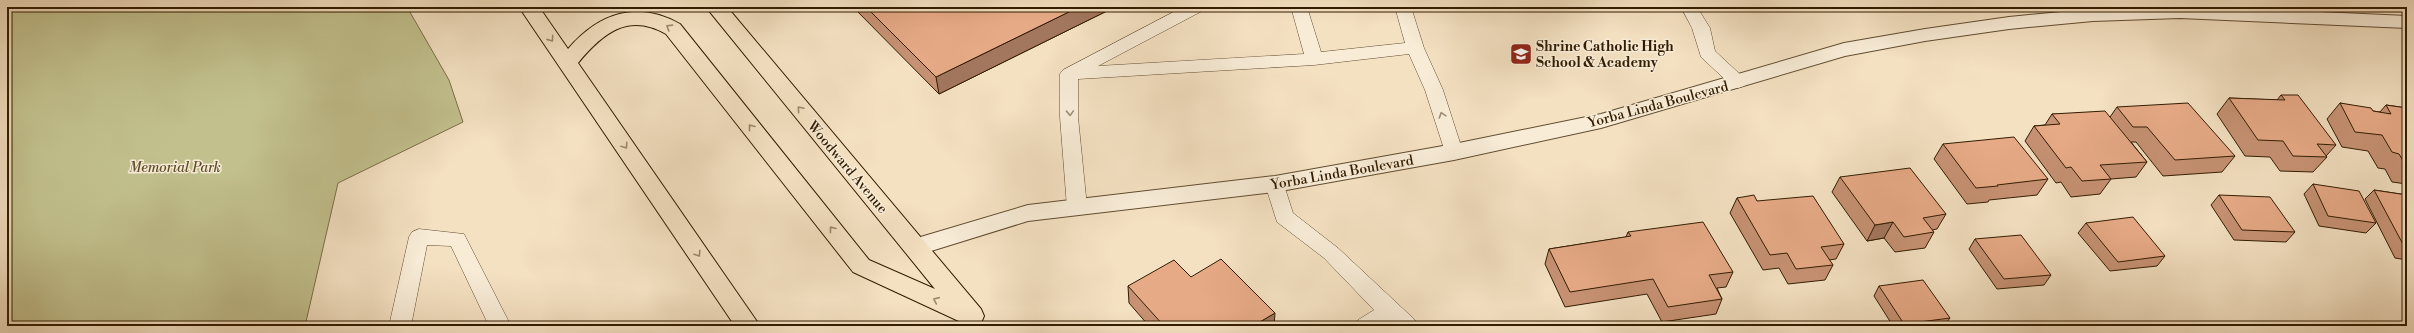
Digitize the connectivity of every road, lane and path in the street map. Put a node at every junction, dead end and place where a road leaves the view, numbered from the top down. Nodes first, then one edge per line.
1 (529, 7) edge
2 (716, 7) edge
3 (1196, 7) edge
4 (1299, 7) edge
5 (1403, 7) edge
6 (1689, 7) edge
7 (2381, 20) junction
8 (2407, 22) edge
9 (2407, 29) edge
10 (1415, 48) junction
11 (1314, 58) junction
12 (568, 62) junction
13 (1069, 74) junction
14 (1738, 82) junction
15 (1454, 152) junction
16 (1275, 184) junction
17 (1077, 207) junction
18 (914, 247) junction
19 (1389, 311) junction
20 (976, 321) edge
21 (400, 326) edge
22 (500, 326) edge
23 (748, 326) edge
24 (1366, 326) edge
25 (1407, 326) edge

1 -> 12 main road
18 -> 2 main road, Woodward Avenue
3 - 13 lane
4 - 11 lane
5 - 10 lane
6 - 14 lane
7 - 8 street, Yorba Linda Boulevard
7 - 9 street
7 - 14 street, Yorba Linda Boulevard
10 - 11 lane
15 -> 10 lane
11 - 13 lane
20 -> 12 main road
12 -> 23 main road
13 -> 17 lane
14 - 15 street, Yorba Linda Boulevard
15 - 16 street, Yorba Linda Boulevard
16 - 17 street, Yorba Linda Boulevard
16 - 19 lane
17 - 18 street, Yorba Linda Boulevard
18 - 20 main road, Woodward Avenue
19 - 24 lane
19 - 25 lane
21 - 22 lane

